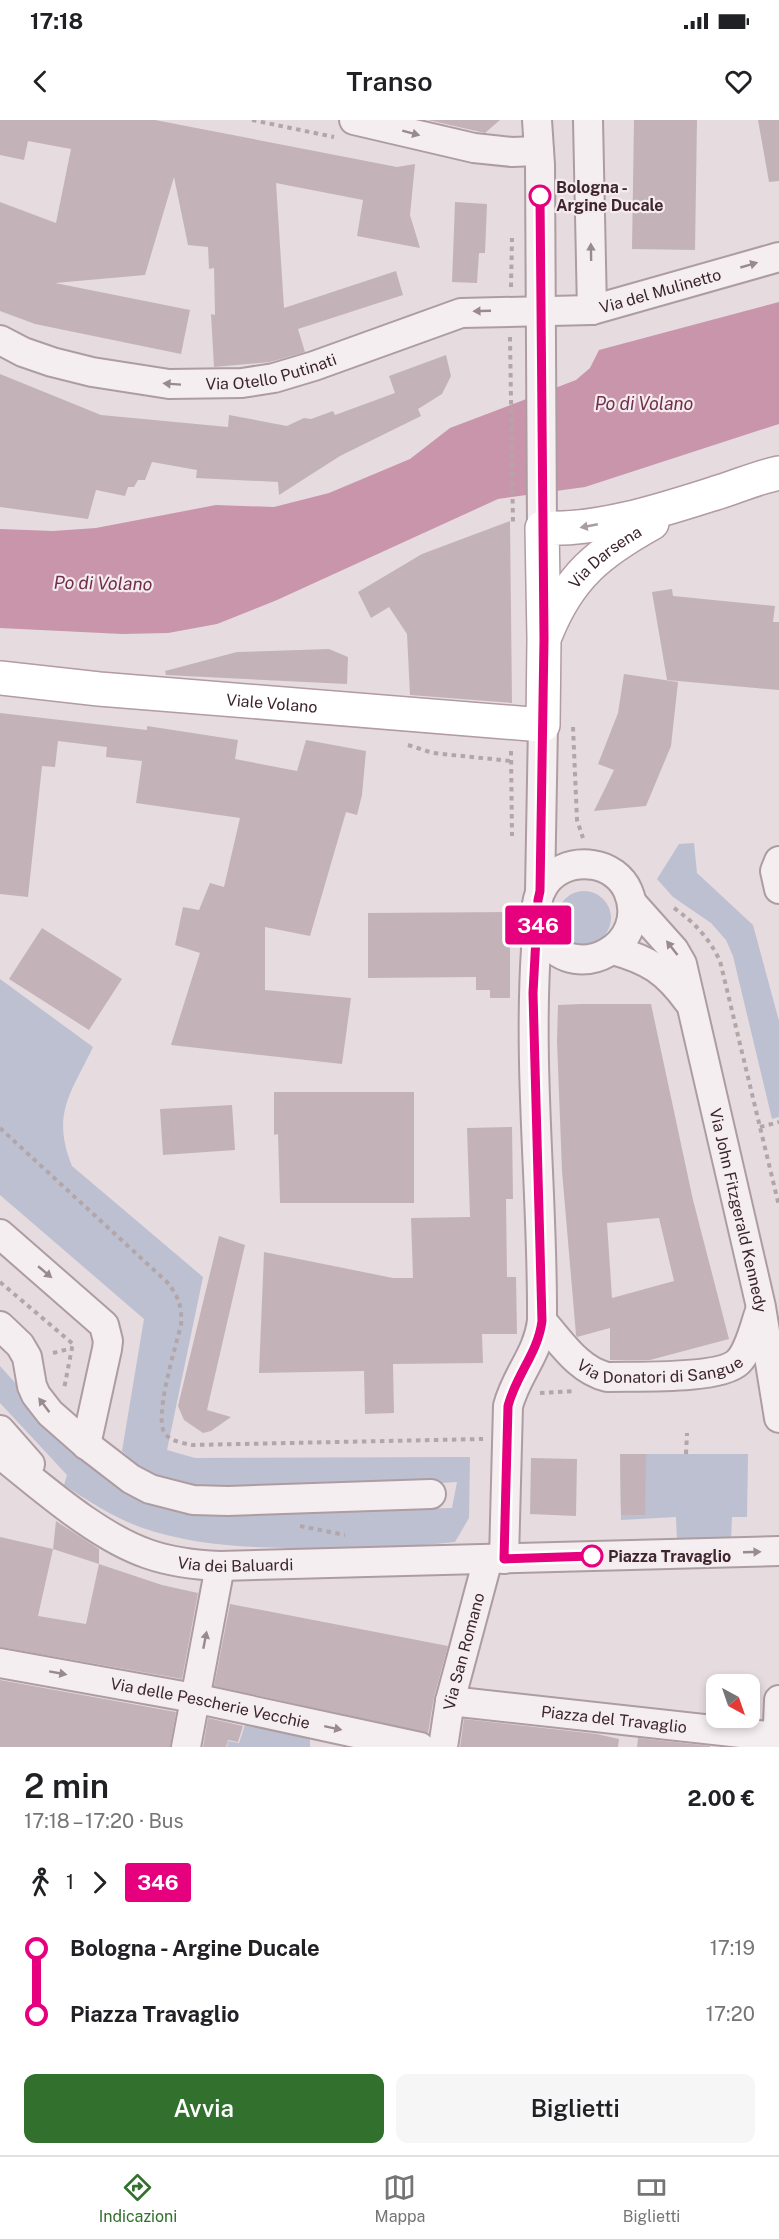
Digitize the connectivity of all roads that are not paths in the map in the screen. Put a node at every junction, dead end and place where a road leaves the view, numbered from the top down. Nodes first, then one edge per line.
1 (354, 120) edge
2 (537, 120) edge
3 (588, 120) edge
4 (539, 151) junction
5 (779, 257) edge
6 (592, 310) junction
7 (540, 311) junction
8 (0, 340) edge
9 (779, 473) edge
10 (726, 489) junction
11 (542, 513) junction
12 (544, 639) junction
13 (0, 678) edge
14 (558, 725) junction
15 (542, 759) junction
16 (779, 861) edge
17 (582, 863) junction
18 (779, 889) edge
19 (540, 891) junction
20 (632, 903) junction
21 (538, 924) junction
22 (613, 950) junction
23 (574, 958) junction
24 (690, 1002) junction
25 (533, 1010) junction
26 (0, 1234) edge
27 (770, 1301) edge
28 (542, 1321) junction
29 (0, 1326) edge
30 (779, 1418) edge
31 (0, 1430) edge
32 (86, 1444) junction
33 (0, 1454) edge
34 (0, 1477) edge
35 (431, 1494) dead end
36 (55, 1497) junction
37 (779, 1551) edge
38 (496, 1559) junction
39 (220, 1566) junction
40 (0, 1663) edge
41 (194, 1698) junction
42 (779, 1700) edge
43 (450, 1701) junction
44 (777, 1742) edge
45 (186, 1747) edge
46 (420, 1747) edge
47 (443, 1747) edge

1 -> 4 street
2 - 4 street
6 -> 3 street
4 - 7 street
6 -> 5 street, Via del Mulinetto
6 - 7 street, Via del Mulinetto
7 -> 8 street, Via Otello Putinati
7 - 11 street
9 - 10 main road, Via Darsena
10 -> 11 main road, Via Darsena
10 - 12 main road, Via Darsena
11 - 12 main road
12 - 14 main road
13 - 14 main road, Viale Volano
14 - 15 street
15 - 17 street
15 - 19 street
16 - 18 street
17 - 19 street
17 - 20 street
19 - 21 street
20 - 22 street
24 -> 20 street, Via John Fitzgerald Kennedy
21 - 23 street
21 - 25 street, Via San Romano
22 - 23 street
22 - 24 street, Via John Fitzgerald Kennedy
23 - 25 street
24 - 27 street, Via John Fitzgerald Kennedy
25 - 28 street, Via San Romano
26 -> 32 street
27 - 28 street, Via Donatori di Sangue
27 - 30 street, Via John Fitzgerald Kennedy
28 - 38 street, Via San Romano
32 -> 29 street
31 - 36 street
32 - 35 street
33 - 36 street, Via dei Baluardi
34 - 36 street
36 - 39 street, Via dei Baluardi
38 -> 37 street
38 - 39 street, Via dei Baluardi
38 - 43 street, Via San Romano
41 -> 39 street
40 -> 41 street, Via delle Pescherie Vecchie
41 - 45 street
41 -> 46 street, Via delle Pescherie Vecchie
42 - 44 street
43 - 44 street, Piazza del Travaglio
43 - 47 street, Via San Romano

